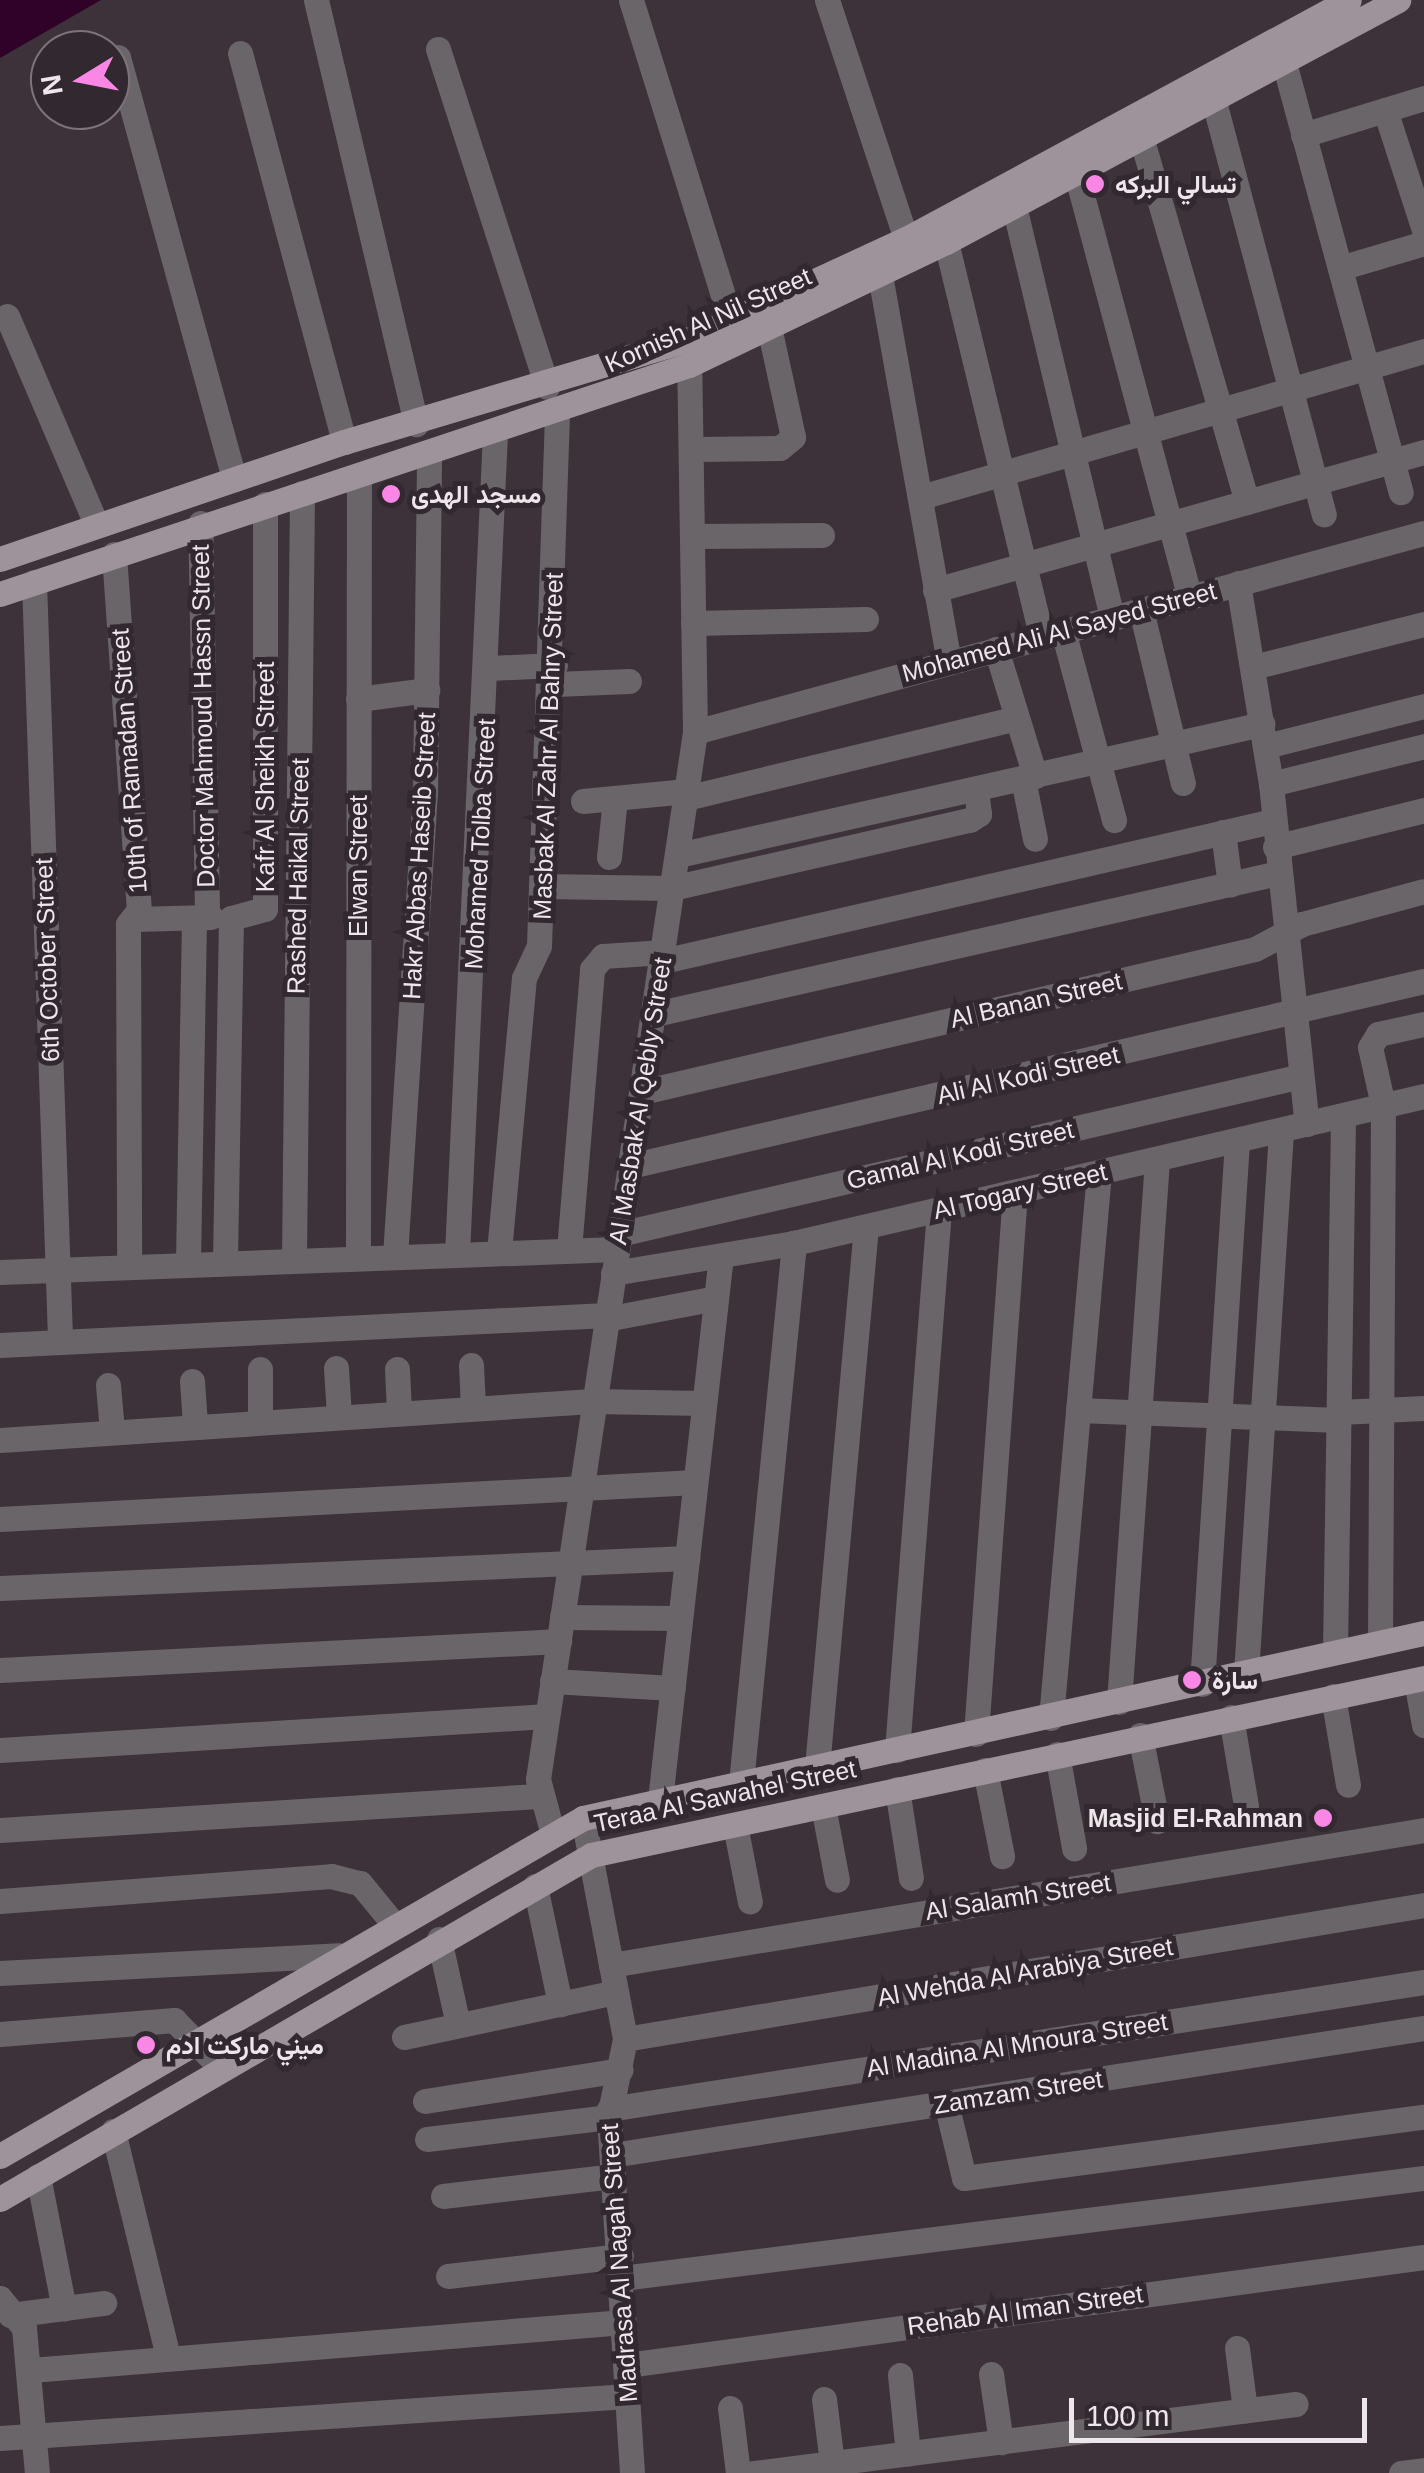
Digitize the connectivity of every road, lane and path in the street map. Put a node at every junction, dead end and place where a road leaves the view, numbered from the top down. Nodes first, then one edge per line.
1 (316, 0) edge
2 (631, 0) edge
3 (826, 0) edge
4 (1349, 0) edge
5 (1398, 0) edge
6 (1303, 37) junction
7 (438, 49) dead end
8 (240, 53) dead end
9 (1283, 59) junction
10 (1213, 98) junction
11 (1424, 98) edge
12 (130, 102) edge
13 (1385, 110) junction
14 (1303, 135) junction
15 (1141, 137) junction
16 (1076, 173) junction
17 (1014, 206) junction
18 (1424, 230) edge
19 (906, 239) junction
20 (946, 242) junction
21 (1424, 244) edge
22 (1340, 268) junction
23 (880, 275) junction
24 (7, 316) dead end
25 (731, 322) junction
26 (768, 327) junction
27 (1424, 351) edge
28 (689, 365) junction
29 (1367, 367) junction
30 (547, 387) junction
31 (1290, 389) junction
32 (1222, 408) junction
33 (557, 414) junction
34 (416, 424) junction
35 (1145, 430) junction
36 (495, 434) junction
37 (344, 442) junction
38 (691, 450) junction
39 (1072, 451) junction
40 (1424, 452) edge
41 (429, 454) junction
42 (1393, 461) junction
43 (1000, 472) junction
44 (359, 475) junction
45 (234, 479) junction
46 (1316, 483) junction
47 (302, 492) junction
48 (1402, 492) dead end
49 (921, 497) junction
50 (1247, 502) junction
51 (265, 504) junction
52 (1324, 514) dead end
53 (200, 524) junction
54 (1170, 524) junction
55 (97, 526) junction
56 (1424, 534) edge
57 (692, 536) junction
58 (822, 536) dead end
59 (1094, 545) junction
60 (114, 554) junction
61 (0, 559) edge
62 (1023, 566) junction
63 (34, 582) junction
64 (1238, 584) junction
65 (935, 590) junction
66 (0, 594) edge
67 (1190, 596) junction
68 (1141, 610) junction
69 (1112, 617) junction
70 (866, 619) dead end
71 (694, 623) junction
72 (1424, 624) edge
73 (1052, 634) junction
74 (996, 649) junction
75 (950, 661) junction
76 (1253, 667) junction
77 (489, 668) junction
78 (555, 674) junction
79 (630, 681) dead end
80 (427, 690) junction
81 (358, 699) junction
82 (1424, 706) edge
83 (1016, 718) junction
84 (695, 732) junction
85 (1264, 735) junction
86 (1173, 746) junction
87 (1424, 746) edge
88 (1100, 760) junction
89 (1029, 778) junction
90 (1183, 783) dead end
91 (1271, 784) junction
92 (976, 790) junction
93 (686, 795) junction
94 (615, 798) junction
95 (584, 802) dead end
96 (1424, 810) edge
97 (1114, 820) dead end
98 (1223, 832) junction
99 (1274, 834) junction
100 (1035, 839) dead end
101 (678, 856) junction
102 (609, 858) dead end
103 (1278, 873) junction
104 (1230, 885) junction
105 (543, 886) junction
106 (672, 888) junction
107 (1424, 891) edge
108 (232, 916) junction
109 (199, 918) junction
110 (132, 919) junction
111 (1284, 932) junction
112 (663, 957) junction
113 (1424, 981) edge
114 (655, 1014) junction
115 (1291, 1014) junction
116 (1424, 1024) edge
117 (1300, 1076) junction
118 (642, 1092) junction
119 (1424, 1096) edge
120 (1383, 1105) junction
121 (1342, 1116) junction
122 (1307, 1124) junction
123 (1280, 1132) junction
124 (1237, 1142) junction
125 (1157, 1160) junction
126 (630, 1166) junction
127 (1099, 1173) junction
128 (1015, 1192) junction
129 (939, 1210) junction
130 (866, 1226) junction
131 (794, 1243) junction
132 (569, 1250) junction
133 (499, 1252) junction
134 (616, 1252) junction
135 (457, 1254) junction
136 (721, 1255) junction
137 (395, 1256) junction
138 (358, 1257) junction
139 (294, 1259) junction
140 (225, 1261) junction
141 (188, 1262) junction
142 (129, 1264) junction
143 (58, 1266) junction
144 (0, 1272) edge
145 (716, 1298) junction
146 (606, 1317) junction
147 (60, 1338) junction
148 (0, 1345) edge
149 (471, 1365) dead end
150 (336, 1368) dead end
151 (260, 1369) dead end
152 (397, 1369) dead end
153 (192, 1381) dead end
154 (108, 1384) dead end
155 (592, 1401) junction
156 (704, 1403) junction
157 (473, 1408) junction
158 (1424, 1408) edge
159 (1078, 1410) junction
160 (1385, 1410) junction
161 (399, 1412) junction
162 (1140, 1413) junction
163 (339, 1416) junction
164 (1339, 1416) junction
165 (1219, 1418) junction
166 (1262, 1418) junction
167 (260, 1420) junction
168 (195, 1424) junction
169 (112, 1430) junction
170 (0, 1440) edge
171 (580, 1482) junction
172 (696, 1482) junction
173 (0, 1519) edge
174 (572, 1557) junction
175 (687, 1558) junction
176 (0, 1588) edge
177 (680, 1618) junction
178 (560, 1629) junction
179 (1424, 1634) edge
180 (1380, 1642) junction
181 (1335, 1652) junction
182 (0, 1670) edge
183 (1246, 1673) junction
184 (1420, 1679) edge
185 (552, 1681) junction
186 (1202, 1684) junction
187 (672, 1688) junction
188 (1152, 1694) junction
189 (1333, 1696) junction
190 (1119, 1702) junction
191 (548, 1716) junction
192 (1232, 1717) junction
193 (1051, 1718) junction
194 (1424, 1725) edge
195 (1150, 1733) junction
196 (976, 1734) junction
197 (950, 1739) junction
198 (0, 1750) edge
199 (897, 1750) junction
200 (1057, 1754) junction
201 (816, 1767) junction
202 (985, 1770) junction
203 (958, 1776) junction
204 (741, 1783) junction
205 (1348, 1785) dead end
206 (897, 1790) junction
207 (538, 1796) junction
208 (660, 1800) junction
209 (823, 1806) junction
210 (1246, 1806) dead end
211 (583, 1818) junction
212 (1158, 1821) dead end
213 (735, 1825) junction
214 (0, 1830) edge
215 (1424, 1830) edge
216 (552, 1831) junction
217 (1074, 1848) dead end
218 (590, 1856) junction
219 (1002, 1856) dead end
220 (912, 1878) dead end
221 (837, 1880) dead end
222 (534, 1886) junction
223 (0, 1901) edge
224 (750, 1902) dead end
225 (1424, 1904) edge
226 (393, 1923) junction
227 (439, 1939) junction
228 (339, 1955) junction
229 (611, 1965) junction
230 (0, 1973) edge
231 (1424, 1982) edge
232 (616, 1992) junction
233 (560, 2004) junction
234 (458, 2025) junction
235 (1424, 2028) edge
236 (0, 2034) edge
237 (404, 2037) dead end
238 (200, 2038) junction
239 (625, 2039) junction
240 (219, 2066) junction
241 (621, 2070) junction
242 (425, 2101) dead end
243 (946, 2103) junction
244 (609, 2113) junction
245 (1424, 2117) edge
246 (113, 2131) junction
247 (427, 2139) dead end
248 (0, 2156) edge
249 (612, 2166) junction
250 (38, 2176) junction
251 (1424, 2178) edge
252 (443, 2196) dead end
253 (0, 2199) edge
254 (1424, 2257) edge
255 (621, 2267) junction
256 (448, 2276) dead end
257 (104, 2303) dead end
258 (5, 2306) edge
259 (64, 2308) junction
260 (624, 2322) junction
261 (27, 2342) junction
262 (0, 2346) edge
263 (1237, 2348) dead end
264 (168, 2356) junction
265 (626, 2365) junction
266 (30, 2370) junction
267 (992, 2374) dead end
268 (900, 2375) dead end
269 (628, 2396) junction
270 (824, 2399) dead end
271 (1296, 2404) dead end
272 (730, 2408) dead end
273 (1245, 2410) junction
274 (34, 2434) junction
275 (0, 2438) edge
276 (1001, 2442) junction
277 (908, 2454) junction
278 (832, 2463) junction
279 (1424, 2470) edge
280 (37, 2473) edge
281 (618, 2473) edge
282 (632, 2473) edge
283 (738, 2473) edge
284 (754, 2473) edge
285 (1400, 2473) edge

1 - 34 street
2 - 25 street
3 - 19 street
4 - 6 main road, Kornish Al Nil Street
5 - 6 main road, Kornish Al Nil Street
6 - 9 main road, Kornish Al Nil Street
6 - 19 main road, Kornish Al Nil Street
7 - 30 street
8 - 37 street
9 - 10 main road, Kornish Al Nil Street
9 - 14 street
10 - 15 main road, Kornish Al Nil Street
10 - 31 street
11 - 13 street
12 - 45 street
13 - 14 street
13 - 18 street
14 - 22 street
15 - 16 main road, Kornish Al Nil Street
15 - 32 street
16 - 17 main road, Kornish Al Nil Street
16 - 35 street
17 - 20 main road, Kornish Al Nil Street
17 - 39 street
19 - 25 main road, Kornish Al Nil Street
20 - 23 main road, Kornish Al Nil Street
20 - 43 street
21 - 22 street
22 - 29 street
23 - 26 main road, Kornish Al Nil Street
23 - 49 street
24 - 55 street
25 - 30 main road, Kornish Al Nil Street
26 - 28 main road, Kornish Al Nil Street
26 - 38 street
27 - 29 street
28 - 33 main road, Kornish Al Nil Street
28 - 38 street, Al Masbak Al Qebly Street
29 - 31 street
29 - 42 street
30 - 34 main road, Kornish Al Nil Street
31 - 32 street
31 - 46 street
32 - 35 street
32 - 50 street
33 - 36 main road, Kornish Al Nil Street
33 - 78 street, Masbak Al Zahr Al Bahry Street
34 - 37 main road, Kornish Al Nil Street
35 - 39 street
35 - 54 street
36 - 41 main road, Kornish Al Nil Street
36 - 77 street, Mohamed Tolba Street
37 - 45 main road, Kornish Al Nil Street
38 - 57 street, Al Masbak Al Qebly Street
39 - 43 street
39 - 59 street
40 - 42 street
41 - 44 main road, Kornish Al Nil Street
41 - 80 street, Hakr Abbas Haseib Street
42 - 46 street
42 - 48 street
43 - 49 street
43 - 62 street
44 - 47 main road, Kornish Al Nil Street
44 - 81 street, Elwan Street
45 - 55 main road, Kornish Al Nil Street
46 - 50 street
46 - 52 street
47 - 51 main road, Kornish Al Nil Street
47 - 139 street, Rashed Haikal Street
49 - 65 street
50 - 54 street
51 - 53 main road, Kornish Al Nil Street
51 - 108 street, Kafr Al Sheikh Street
53 - 60 main road, Kornish Al Nil Street
53 - 109 street, Doctor Mahmoud Hassn Street
54 - 59 street
54 - 67 street
55 - 61 main road, Kornish Al Nil Street
56 - 64 street, Mohamed Ali Al Sayed Street
57 - 58 street
57 - 71 street, Al Masbak Al Qebly Street
59 - 62 street
59 - 69 street
60 - 63 main road, Kornish Al Nil Street
60 - 110 street, 10th of Ramadan Street
62 - 65 street
62 - 73 street
63 - 66 main road, Kornish Al Nil Street
63 - 143 street, 6th October Street
64 - 67 street, Mohamed Ali Al Sayed Street
64 - 76 street
65 - 75 street
67 - 68 street, Mohamed Ali Al Sayed Street
68 - 69 street, Mohamed Ali Al Sayed Street
68 - 86 street
69 - 73 street, Mohamed Ali Al Sayed Street
70 - 71 street
71 - 84 street, Al Masbak Al Qebly Street
72 - 76 street
73 - 74 street, Mohamed Ali Al Sayed Street
73 - 88 street
74 - 75 street, Mohamed Ali Al Sayed Street
74 - 83 street
75 - 84 street, Mohamed Ali Al Sayed Street
76 - 85 street
77 - 78 street
77 - 135 street, Mohamed Tolba Street
78 - 79 street
78 - 105 street, Masbak Al Zahr Al Bahry Street
80 - 81 street
80 - 137 street, Hakr Abbas Haseib Street
81 - 138 street, Elwan Street
82 - 85 street
83 - 89 street
83 - 93 street
84 - 93 street, Al Masbak Al Qebly Street
85 - 86 street
85 - 91 street
86 - 88 street
86 - 90 street
87 - 91 street
88 - 89 street
88 - 97 street
89 - 92 street
89 - 100 street
91 - 99 street
92 - 101 street
92 - 106 street
93 - 94 street
93 - 101 street, Al Masbak Al Qebly Street
94 - 95 street
94 - 102 street
96 - 99 street
98 - 99 street
98 - 104 street
98 - 112 street
99 - 103 street
101 - 106 street, Al Masbak Al Qebly Street
103 - 104 street
103 - 111 street
104 - 114 street
105 - 106 street
105 - 133 street, Masbak Al Zahr Al Bahry Street
106 - 112 street, Al Masbak Al Qebly Street
107 - 111 street, Al Banan Street
108 - 109 street
108 - 140 street, Kafr Al Sheikh Street
109 - 110 street
109 - 141 street, Doctor Mahmoud Hassn Street
110 - 142 street, 10th of Ramadan Street
111 - 115 street
111 - 118 street, Al Banan Street
112 - 114 street, Al Masbak Al Qebly Street
112 - 132 street
113 - 115 street, Ali Al Kodi Street
114 - 118 street, Al Masbak Al Qebly Street
115 - 117 street
115 - 126 street, Ali Al Kodi Street
116 - 120 street
117 - 122 street
117 - 134 street, Gamal Al Kodi Street
118 - 126 street, Al Masbak Al Qebly Street
119 - 120 street, Al Togary Street
120 - 121 street, Al Togary Street
120 - 160 street
121 - 122 street, Al Togary Street
121 - 164 street
122 - 123 street, Al Togary Street
123 - 124 street, Al Togary Street
123 - 166 street
124 - 125 street, Al Togary Street
124 - 165 street
125 - 127 street, Al Togary Street
125 - 162 street
126 - 134 street, Al Masbak Al Qebly Street
127 - 128 street, Al Togary Street
127 - 159 street
128 - 129 street, Al Togary Street
128 - 196 street
129 - 130 street, Al Togary Street
129 - 199 street
130 - 131 street, Al Togary Street
130 - 201 street
131 - 136 street, Al Togary Street
131 - 204 street
132 - 133 street
132 - 134 street
133 - 135 street
134 - 136 street, Al Togary Street
134 - 146 street, Al Masbak Al Qebly Street
135 - 137 street
136 - 145 street
137 - 138 street
138 - 139 street
139 - 140 street
140 - 141 street
141 - 142 street
142 - 143 street
143 - 144 street
143 - 147 street, 6th October Street
145 - 146 street
145 - 156 street
146 - 147 street
146 - 155 street, Al Masbak Al Qebly Street
147 - 148 street
149 - 157 street
150 - 163 street
151 - 167 street
152 - 161 street
153 - 168 street
154 - 169 street
155 - 156 street
155 - 157 street
155 - 171 street, Al Masbak Al Qebly Street
156 - 172 street
157 - 161 street
158 - 160 street
159 - 162 street
159 - 193 street
160 - 164 street
160 - 180 street
161 - 163 street
162 - 165 street
162 - 190 street
163 - 167 street
164 - 166 street
164 - 181 street
165 - 166 street
165 - 186 street
166 - 183 street
167 - 168 street
168 - 169 street
169 - 170 street
171 - 172 street
171 - 173 street
171 - 174 street, Al Masbak Al Qebly Street
172 - 175 street
174 - 175 street
174 - 176 street
174 - 178 street, Al Masbak Al Qebly Street
175 - 177 street
177 - 178 street
177 - 187 street
178 - 182 street
178 - 185 street, Al Masbak Al Qebly Street
179 - 180 main road, Teraa Al Sawahel Street
180 - 181 main road, Teraa Al Sawahel Street
181 - 183 main road, Teraa Al Sawahel Street
183 - 186 main road, Teraa Al Sawahel Street
184 - 189 main road, Teraa Al Sawahel Street
184 - 194 street
185 - 187 street
185 - 191 street, Al Masbak Al Qebly Street
186 - 188 main road, Teraa Al Sawahel Street
187 - 208 street
188 - 190 main road, Teraa Al Sawahel Street
188 - 195 main road
189 - 192 main road, Teraa Al Sawahel Street
189 - 205 street
190 - 193 main road, Teraa Al Sawahel Street
191 - 198 street
191 - 207 street, Al Masbak Al Qebly Street
192 - 195 main road, Teraa Al Sawahel Street
192 - 210 street
193 - 196 main road, Teraa Al Sawahel Street
195 - 200 main road, Teraa Al Sawahel Street
195 - 212 street
196 - 197 main road, Teraa Al Sawahel Street
197 - 199 main road, Teraa Al Sawahel Street
197 - 203 main road
199 - 201 main road, Teraa Al Sawahel Street
200 - 202 main road, Teraa Al Sawahel Street
200 - 217 street
201 - 204 main road, Teraa Al Sawahel Street
202 - 203 main road, Teraa Al Sawahel Street
202 - 219 street
203 - 206 main road, Teraa Al Sawahel Street
204 - 208 main road, Teraa Al Sawahel Street
206 - 209 main road, Teraa Al Sawahel Street
206 - 220 street
207 - 214 street
207 - 216 street, Al Masbak Al Qebly Street
208 - 211 main road, Teraa Al Sawahel Street
209 - 213 main road, Teraa Al Sawahel Street
209 - 221 street
211 - 216 main road, Teraa Al Sawahel Street
211 - 218 street, Madrasa Al Nagah Street
213 - 218 main road, Teraa Al Sawahel Street
213 - 224 street
215 - 229 street, Al Salamh Street
216 - 226 main road, Teraa Al Sawahel Street
218 - 222 main road, Teraa Al Sawahel Street
218 - 229 street, Madrasa Al Nagah Street
222 - 227 main road, Teraa Al Sawahel Street
222 - 233 street
223 - 226 street
225 - 239 street, Al Wehda Al Arabiya Street
226 - 228 main road, Teraa Al Sawahel Street
227 - 234 street
227 - 240 main road, Teraa Al Sawahel Street
228 - 230 street
228 - 238 main road, Teraa Al Sawahel Street
229 - 232 street, Madrasa Al Nagah Street
231 - 244 street, Al Madina Al Mnoura Street
232 - 233 street
232 - 239 street, Madrasa Al Nagah Street
233 - 234 street
234 - 237 street
235 - 243 street, Zamzam Street
236 - 238 street
238 - 240 street
238 - 248 main road, Teraa Al Sawahel Street
239 - 241 street, Madrasa Al Nagah Street
240 - 246 main road, Teraa Al Sawahel Street
241 - 242 street
241 - 244 street, Madrasa Al Nagah Street
243 - 245 street
243 - 249 street, Zamzam Street
244 - 247 street, Al Madina Al Mnoura Street
244 - 249 street, Madrasa Al Nagah Street
246 - 250 main road, Teraa Al Sawahel Street
246 - 264 street
249 - 252 street, Zamzam Street
249 - 255 street, Madrasa Al Nagah Street
250 - 253 main road, Teraa Al Sawahel Street
250 - 259 street
251 - 255 street
254 - 265 street, Rehab Al Iman Street
255 - 256 street
255 - 260 street, Madrasa Al Nagah Street
257 - 259 street
258 - 259 street
258 - 261 street
260 - 264 street
260 - 265 street, Madrasa Al Nagah Street
261 - 262 street
261 - 266 street
263 - 273 street
264 - 266 street
265 - 269 street, Madrasa Al Nagah Street
266 - 274 street
267 - 276 street
268 - 277 street
269 - 274 street
269 - 282 street, Madrasa Al Nagah Street
270 - 278 street
271 - 273 street
272 - 283 street
273 - 276 street
274 - 275 street
274 - 280 street
276 - 277 street
277 - 278 street
278 - 284 street
279 - 285 street
281 - 282 street

